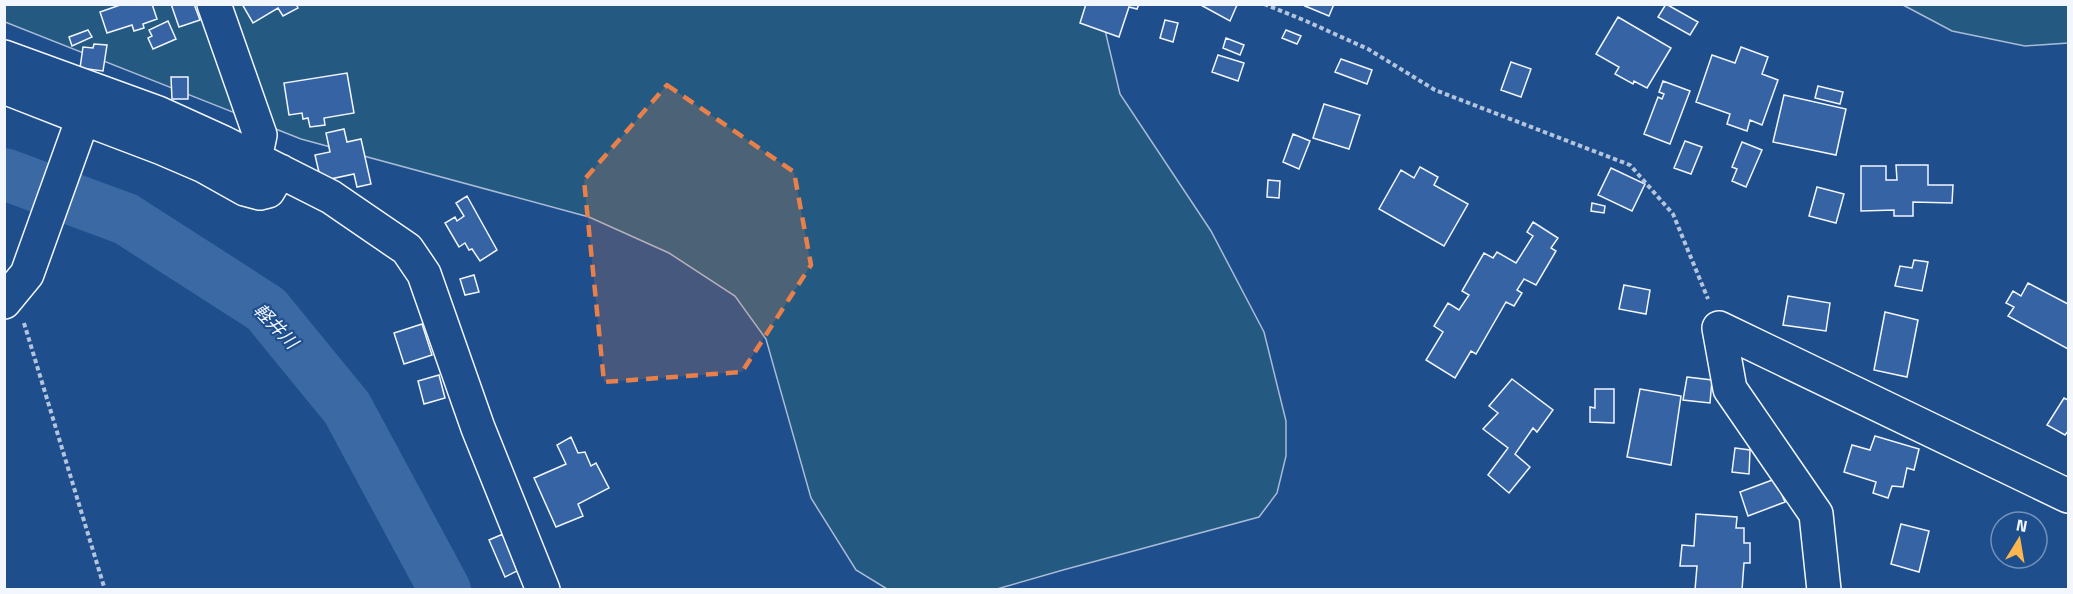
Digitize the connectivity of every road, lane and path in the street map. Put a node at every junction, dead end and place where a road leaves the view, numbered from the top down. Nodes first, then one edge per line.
1 (214, 4) edge
2 (1264, 4) edge
3 (4, 57) edge
4 (4, 87) edge
5 (78, 133) junction
6 (268, 165) junction
7 (8, 299) edge
8 (1719, 328) junction
9 (2068, 496) edge
10 (105, 590) edge
11 (543, 590) edge
12 (1824, 590) edge

1 - 6 street
2 - 8 path
3 - 6 street
4 - 5 street
5 - 6 street
5 - 7 street
6 - 11 street
7 - 10 path
8 - 9 street
8 - 12 street

